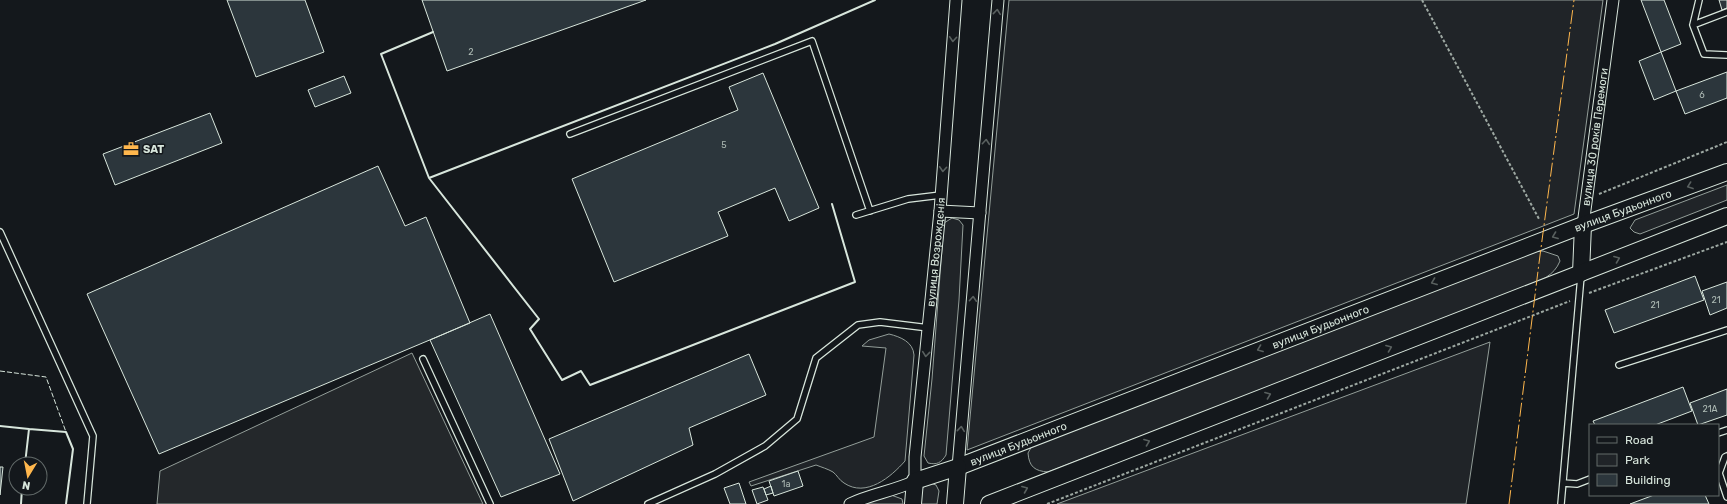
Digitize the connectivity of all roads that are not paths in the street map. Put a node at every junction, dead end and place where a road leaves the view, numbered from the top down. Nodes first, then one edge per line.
1 (956, 0) edge
2 (998, 0) edge
3 (1612, 0) edge
4 (1699, 0) edge
5 (1727, 12) edge
6 (1693, 25) junction
7 (1727, 55) edge
8 (570, 134) dead end
9 (1727, 172) edge
10 (941, 195) junction
11 (870, 211) junction
12 (940, 211) junction
13 (980, 213) junction
14 (856, 215) dead end
15 (1727, 216) edge
16 (1583, 225) junction
17 (0, 232) edge
18 (1581, 273) junction
19 (929, 328) junction
20 (1727, 330) edge
21 (423, 359) dead end
22 (1619, 365) dead end
23 (1727, 456) edge
24 (958, 467) junction
25 (1719, 471) edge
26 (1719, 476) edge
27 (1589, 479) edge
28 (915, 481) junction
29 (1563, 483) junction
30 (1727, 497) edge
31 (87, 504) edge
32 (490, 504) edge
33 (648, 504) edge
34 (850, 504) edge
35 (913, 504) edge
36 (955, 504) edge
37 (989, 504) edge
38 (1561, 504) edge

1 -> 10 street, вулиця Возрождєнія
13 -> 2 street
3 - 16 street, вулиця 30 років Перемоги
4 - 6 lane
5 - 6 lane
6 - 7 lane
8 - 11 lane
9 -> 16 main road, вулиця Будьонного
10 - 11 lane
10 - 12 street, вулиця Возрождєнія
11 - 14 lane
12 - 13 street
12 - 19 street, вулиця Возрождєнія
24 -> 13 street
18 -> 15 main road
16 - 18 main road, вулиця 30 років Перемоги
16 -> 24 main road, вулиця Будьонного
17 - 31 lane
18 - 29 lane
37 -> 18 main road
19 -> 28 street, вулиця Возрождєнія
19 - 33 lane
20 - 22 lane
21 - 32 lane
23 - 25 lane
24 - 28 main road, вулиця Будьонного
24 - 36 main road
26 - 30 lane
27 - 29 lane
28 - 34 street
28 - 35 main road, вулиця Возрождєнія
29 - 38 lane

